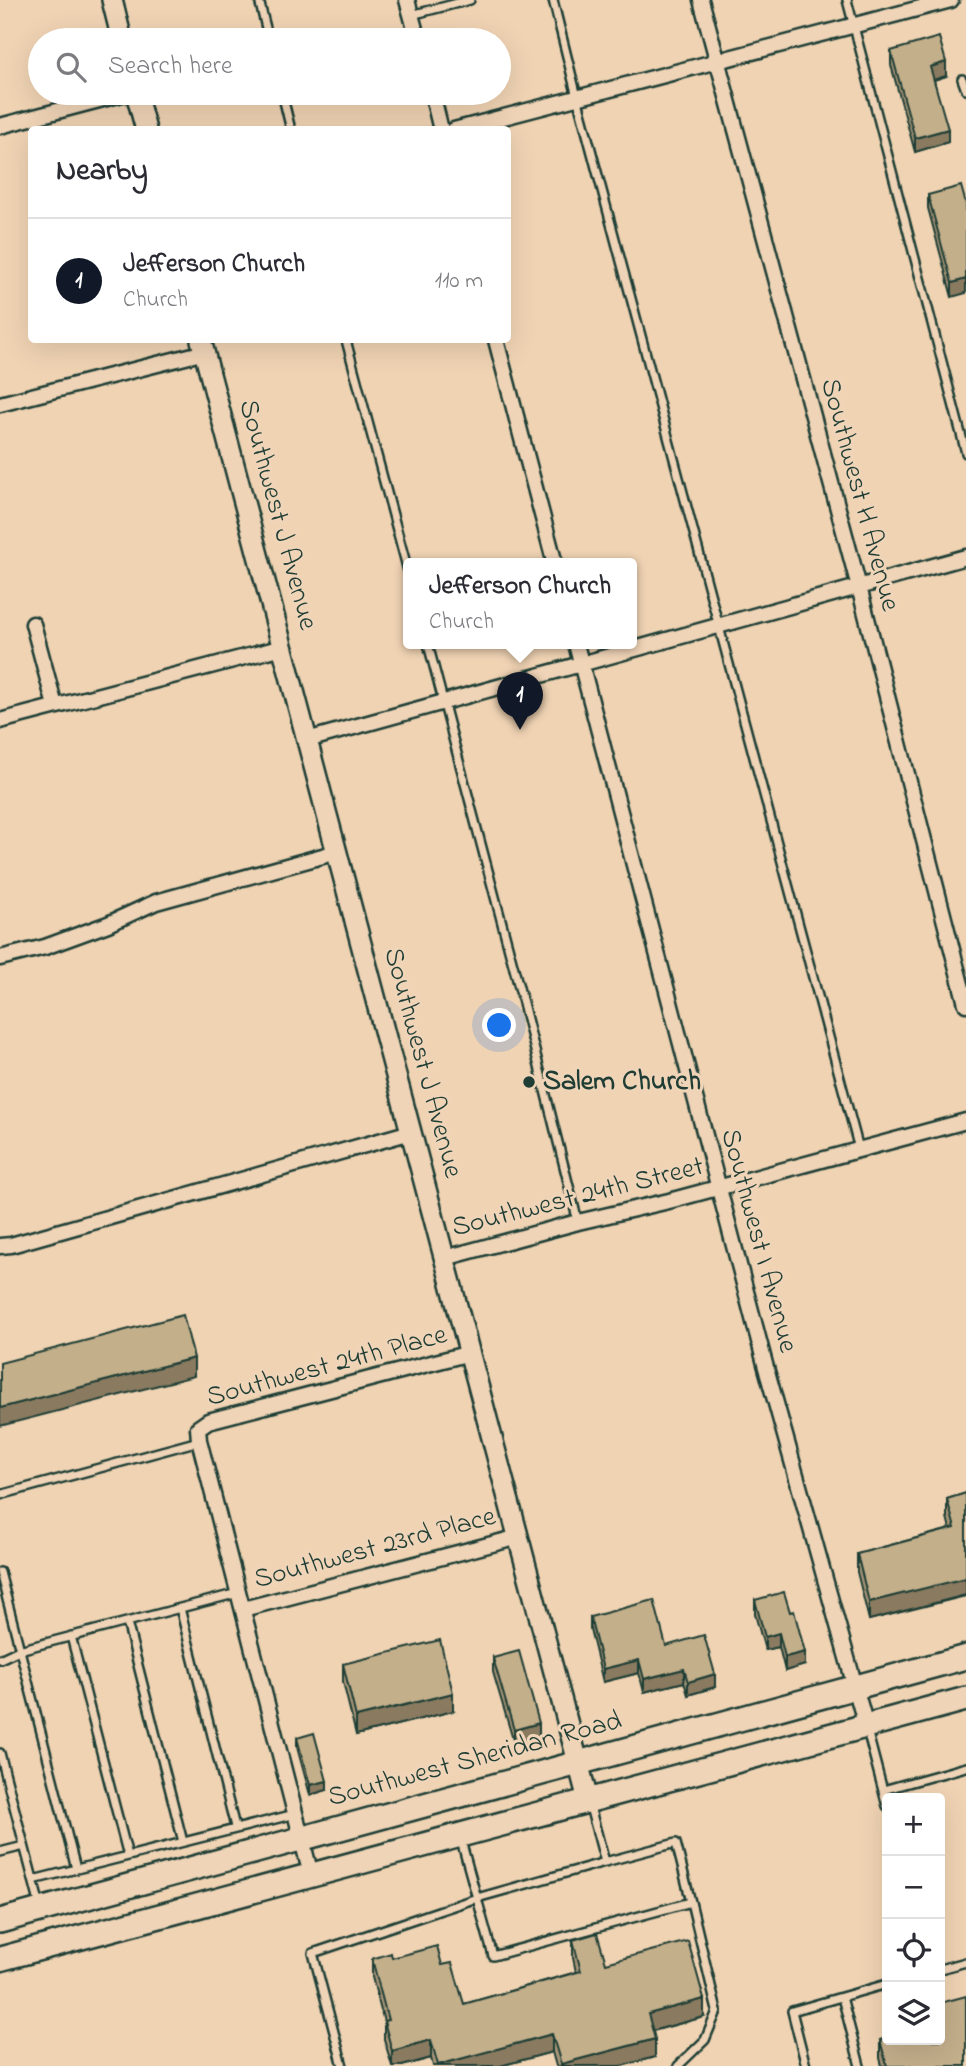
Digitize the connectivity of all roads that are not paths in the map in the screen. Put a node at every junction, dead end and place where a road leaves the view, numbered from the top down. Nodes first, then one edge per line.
1 (112, 0) edge
2 (258, 0) edge
3 (407, 0) edge
4 (470, 0) edge
5 (553, 0) edge
6 (701, 0) edge
7 (847, 0) edge
8 (951, 0) edge
9 (411, 15) junction
10 (854, 25) junction
11 (119, 28) edge
12 (266, 28) edge
13 (415, 28) edge
14 (718, 61) junction
15 (962, 79) dead end
16 (966, 90) edge
17 (577, 97) junction
18 (80, 105) edge
19 (139, 105) edge
20 (285, 105) edge
21 (435, 105) edge
22 (0, 126) edge
23 (145, 126) edge
24 (290, 126) edge
25 (440, 126) edge
26 (469, 126) edge
27 (347, 343) edge
28 (497, 343) edge
29 (203, 346) edge
30 (0, 404) edge
31 (966, 453) edge
32 (966, 557) edge
33 (405, 558) edge
34 (553, 558) edge
35 (859, 587) junction
36 (33, 624) dead end
37 (719, 626) junction
38 (283, 647) junction
39 (429, 649) edge
40 (578, 649) edge
41 (636, 649) edge
42 (637, 649) edge
43 (582, 664) junction
44 (443, 702) junction
45 (55, 706) junction
46 (0, 721) edge
47 (307, 740) junction
48 (337, 852) junction
49 (0, 958) edge
50 (966, 1004) edge
51 (966, 1121) edge
52 (411, 1132) junction
53 (859, 1150) junction
54 (718, 1188) junction
55 (578, 1222) junction
56 (0, 1246) edge
57 (445, 1258) junction
58 (470, 1353) junction
59 (199, 1440) junction
60 (0, 1495) edge
61 (519, 1537) junction
62 (0, 1572) edge
63 (239, 1593) junction
64 (180, 1608) junction
65 (243, 1609) junction
66 (127, 1622) junction
67 (71, 1636) junction
68 (19, 1650) junction
69 (966, 1657) edge
70 (0, 1659) edge
71 (855, 1687) junction
72 (966, 1699) edge
73 (866, 1726) junction
74 (0, 1753) edge
75 (579, 1763) junction
76 (966, 1767) edge
77 (883, 1790) junction
78 (884, 1793) edge
79 (588, 1800) junction
80 (295, 1814) junction
81 (235, 1827) junction
82 (460, 1836) junction
83 (302, 1839) junction
84 (183, 1842) junction
85 (24, 1846) junction
86 (0, 1852) edge
87 (128, 1856) junction
88 (605, 1862) junction
89 (76, 1869) junction
90 (311, 1875) junction
91 (33, 1880) junction
92 (477, 1898) junction
93 (691, 1902) junction
94 (41, 1910) junction
95 (0, 1921) edge
96 (0, 1959) edge
97 (966, 1962) edge
98 (945, 1968) edge
99 (882, 1985) edge
100 (842, 1997) junction
101 (342, 2066) edge
102 (678, 2066) edge
103 (806, 2066) edge
104 (860, 2066) edge

1 - 11 street
2 - 12 lane
3 - 9 street
4 - 9 lane
5 - 17 lane
6 - 14 street, Southwest H Avenue
7 - 10 lane
8 - 10 street
9 - 13 street
10 - 14 street
10 - 31 lane
14 - 17 street
14 - 35 street, Southwest H Avenue
15 - 16 lane
17 - 26 street
17 - 37 lane
18 - 22 street
19 - 23 street
20 - 24 lane
21 - 25 street
27 - 33 lane
28 - 34 street
29 - 30 street
29 - 38 street, Southwest J Avenue
32 - 35 street
35 - 37 street
35 - 50 street, Southwest H Avenue
36 - 45 street
37 - 42 street
37 - 53 lane
38 - 45 street
38 - 47 street, Southwest J Avenue
39 - 44 lane
40 - 43 street, Southwest I Avenue
41 - 43 street
43 - 44 street
43 - 54 street, Southwest I Avenue
44 - 47 street
44 - 55 lane
45 - 46 street
47 - 48 street, Southwest J Avenue
48 - 49 street
48 - 52 street, Southwest J Avenue
51 - 53 street, Southwest 24th Street
52 - 56 street
52 - 57 street, Southwest J Avenue
53 - 54 street, Southwest 24th Street
54 - 55 street, Southwest 24th Street
54 - 71 street, Southwest I Avenue
55 - 57 street, Southwest 24th Street
57 - 58 street, Southwest J Avenue
58 - 59 street, Southwest 24th Place
58 - 61 street, Southwest J Avenue
59 - 60 lane
59 - 63 street, Southwest 24th Place
61 - 65 street, Southwest 23rd Place
61 - 75 street, Southwest J Avenue
62 - 68 lane
63 - 64 lane
63 - 65 street, Southwest 24th Place
64 - 66 lane
64 - 81 lane
65 - 80 street, Southwest 24th Place
66 - 67 lane
66 - 84 lane
67 - 68 lane
67 - 87 lane
68 - 70 lane
68 - 89 lane
69 - 71 main road, Southwest Sheridan Road
71 - 73 street, Southwest I Avenue
71 - 75 main road, Southwest Sheridan Road
72 - 73 main road
73 - 77 lane
73 - 79 main road
74 - 85 lane
75 - 79 street, Southwest J Avenue
75 - 83 main road, Southwest Sheridan Road
76 - 77 lane
77 - 78 lane
79 - 82 main road
79 - 88 lane
80 - 81 lane
80 - 83 street, Southwest 24th Place
81 - 84 lane
82 - 90 main road
82 - 92 lane
83 - 90 street, Southwest 24th Place
83 - 94 main road, Southwest Sheridan Road
84 - 87 lane
85 - 86 lane
85 - 91 lane
87 - 89 lane
88 - 92 lane
88 - 93 lane
89 - 91 lane
90 - 96 main road
91 - 94 lane
92 - 93 lane
92 - 101 lane
93 - 102 lane
94 - 95 main road, Southwest Sheridan Road
97 - 98 lane
99 - 100 lane
100 - 103 lane
100 - 104 lane

